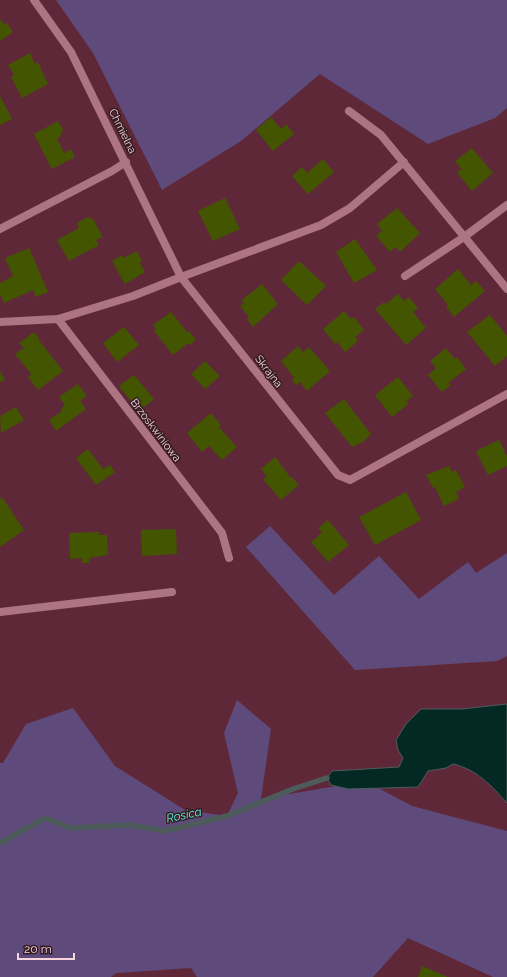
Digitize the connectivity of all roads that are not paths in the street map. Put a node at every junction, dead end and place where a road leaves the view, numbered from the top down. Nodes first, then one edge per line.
1 (34, 0) edge
2 (349, 111) dead end
3 (126, 162) junction
4 (404, 162) junction
5 (507, 204) edge
6 (0, 229) edge
7 (464, 237) junction
8 (405, 276) dead end
9 (181, 277) junction
10 (507, 289) edge
11 (58, 319) junction
12 (0, 322) edge
13 (507, 394) edge
14 (229, 558) dead end
15 (172, 592) dead end
16 (0, 612) edge

1 - 3 street, Chmielna
2 - 4 street
3 - 6 street
3 - 9 street, Chmielna
4 - 7 street
4 - 9 street
5 - 7 street
7 - 8 street
7 - 10 street
9 - 11 street
9 - 13 street, Skrajna
11 - 12 street
11 - 14 street, Brzoskwiniowa
15 - 16 street

